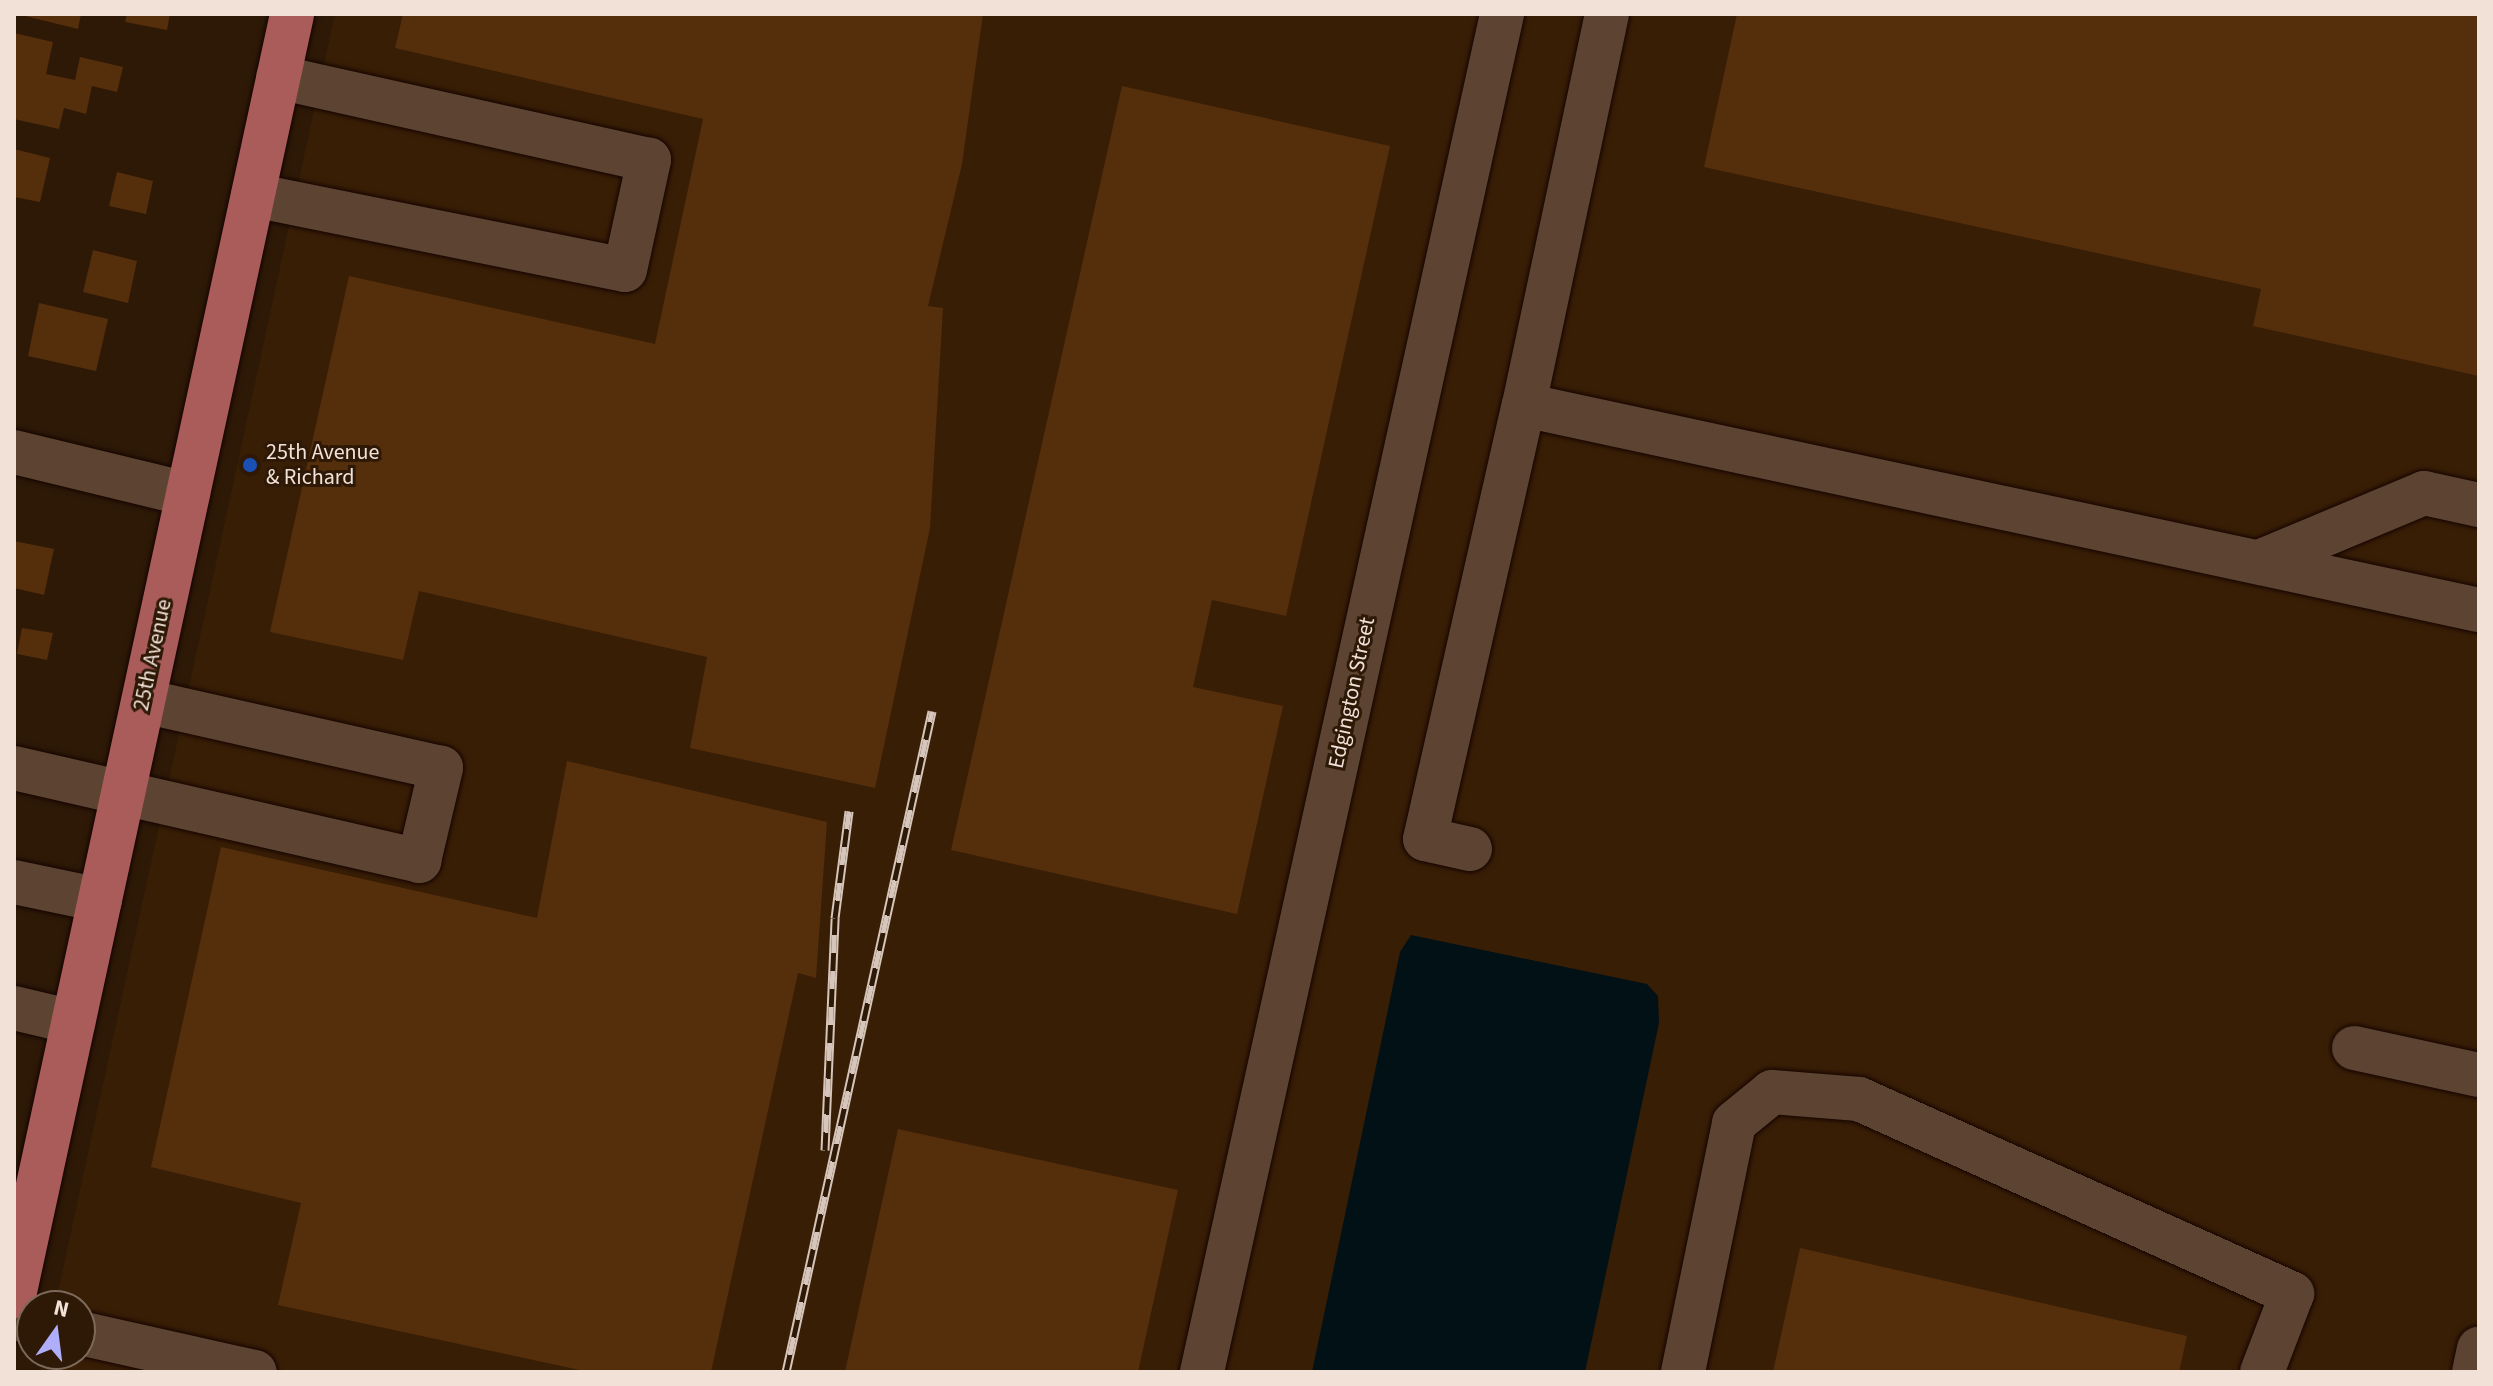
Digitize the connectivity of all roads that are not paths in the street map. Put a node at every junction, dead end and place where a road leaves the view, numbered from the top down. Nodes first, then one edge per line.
1 (292, 14) edge
2 (1502, 14) edge
3 (1607, 14) edge
4 (278, 77) junction
5 (253, 195) junction
6 (1524, 405) junction
7 (14, 452) edge
8 (188, 494) junction
9 (2479, 505) edge
10 (2259, 562) junction
11 (2479, 610) edge
12 (143, 701) junction
13 (14, 768) edge
14 (122, 795) junction
15 (1470, 849) dead end
16 (14, 882) edge
17 (100, 900) junction
18 (14, 1008) edge
19 (73, 1022) junction
20 (2354, 1048) dead end
21 (2479, 1075) edge
22 (14, 1296) edge
23 (96, 1340) edge
24 (2479, 1349) edge
25 (146, 1360) edge
26 (255, 1372) edge
27 (1202, 1372) edge
28 (1683, 1372) edge
29 (2262, 1372) edge
30 (2474, 1372) edge

1 - 4 main road, 25th Avenue
2 - 27 street, Edgington Street
3 - 6 street
4 - 5 main road, 25th Avenue
4 - 5 street
5 - 8 main road, 25th Avenue
6 - 10 street
6 - 15 street
7 - 8 street
8 - 12 main road, 25th Avenue
9 - 10 street
10 - 11 street
12 - 14 main road, 25th Avenue
12 - 14 street
13 - 14 street
14 - 17 main road, 25th Avenue
16 - 17 street
17 - 19 main road, 25th Avenue
18 - 19 street
19 - 22 main road, 25th Avenue
20 - 21 street
23 - 25 street
24 - 30 street
25 - 26 street
28 - 29 street

